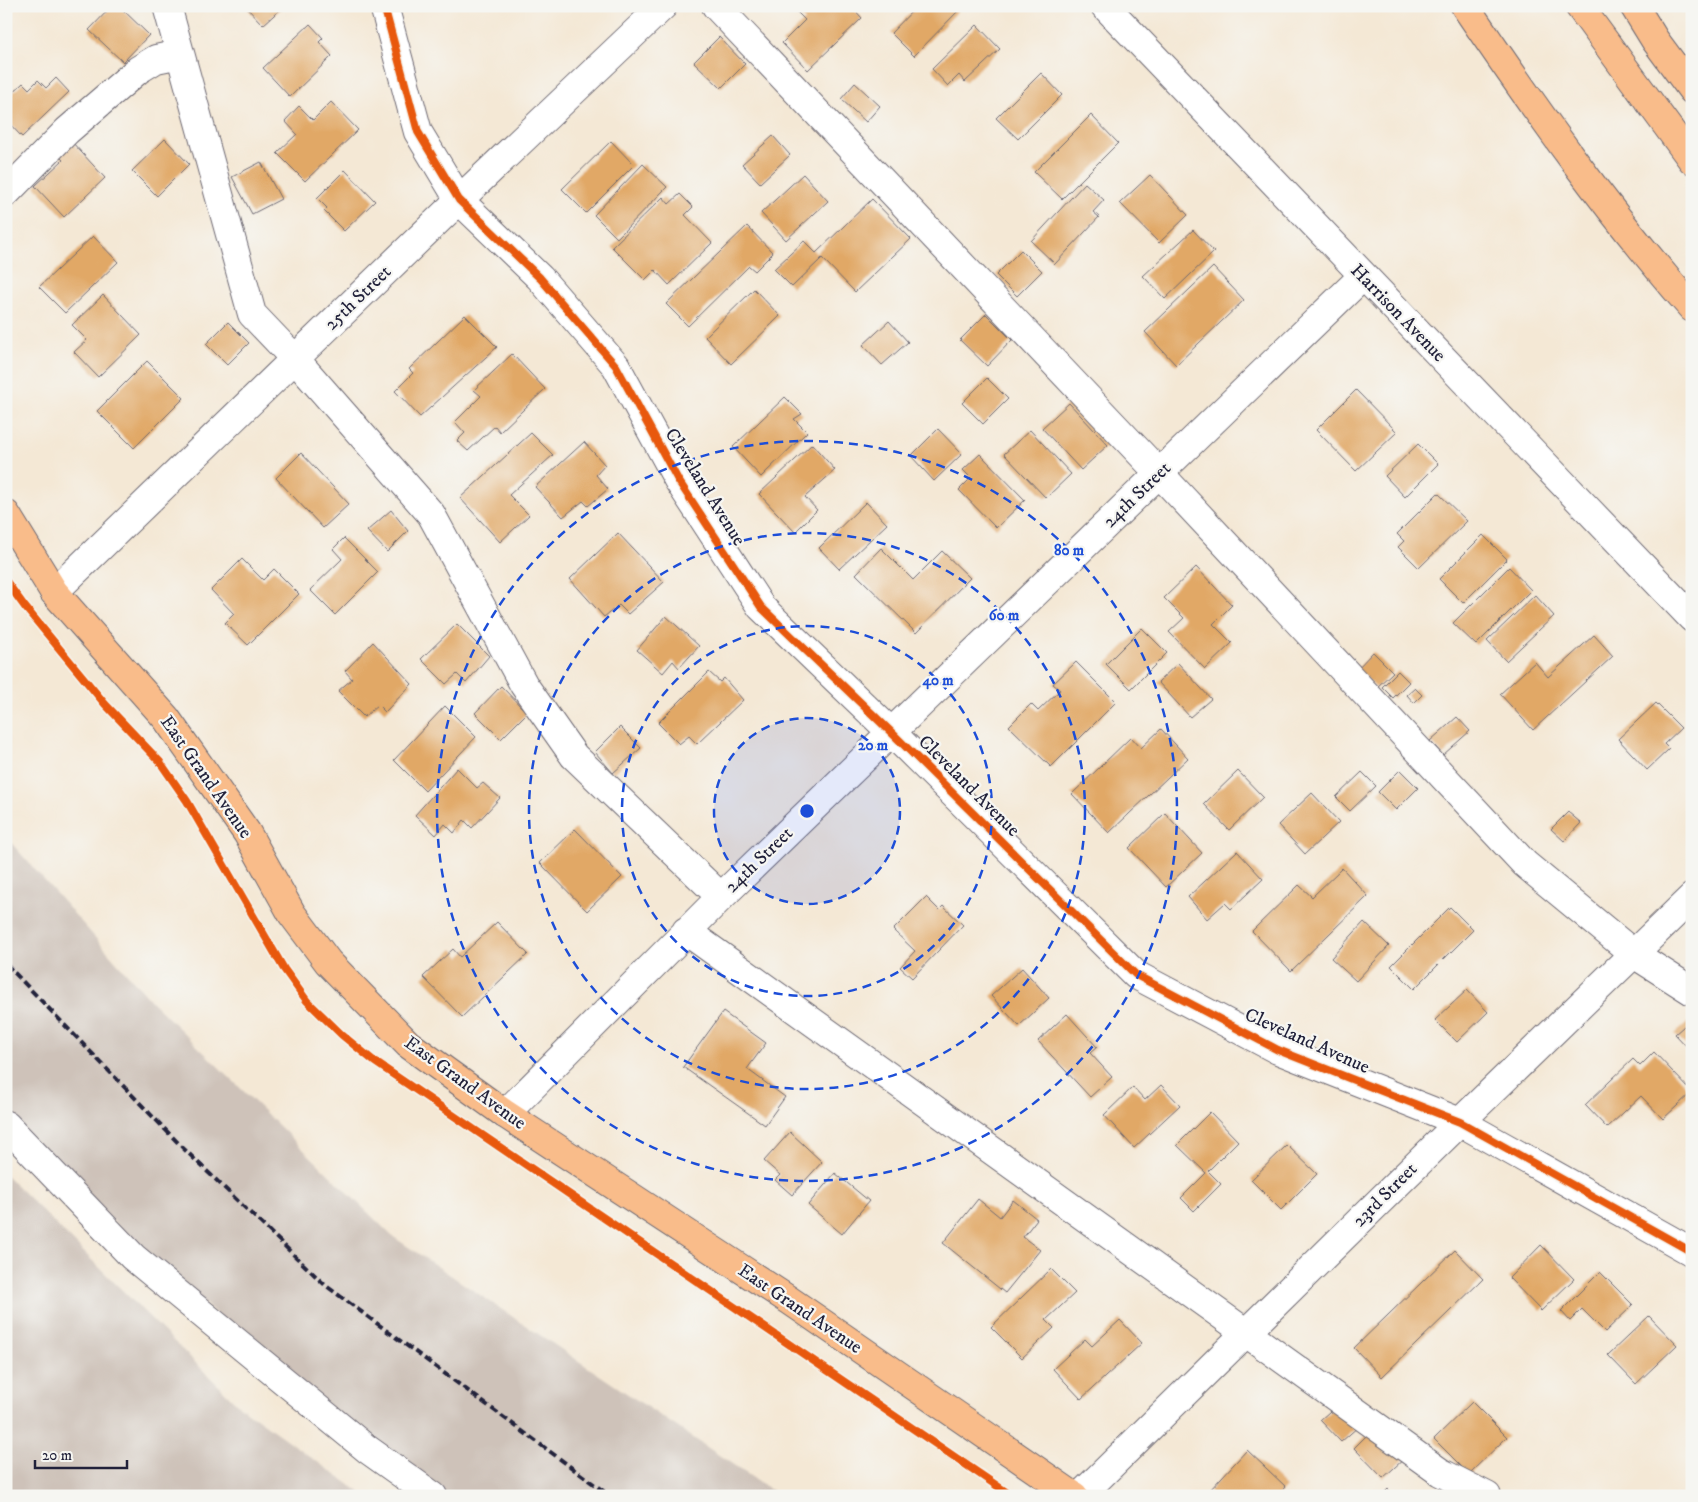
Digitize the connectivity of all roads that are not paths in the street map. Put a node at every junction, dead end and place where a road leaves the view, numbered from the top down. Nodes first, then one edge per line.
1 (167, 6) edge
2 (384, 6) edge
3 (663, 6) edge
4 (716, 6) edge
5 (1105, 6) edge
6 (1466, 6) edge
7 (1579, 6) edge
8 (1634, 6) edge
9 (180, 54) junction
10 (1692, 90) edge
11 (1692, 160) edge
12 (6, 194) edge
13 (459, 200) junction
14 (1362, 277) junction
15 (1692, 308) edge
16 (295, 360) junction
17 (1159, 473) junction
18 (6, 514) edge
19 (54, 592) junction
20 (1692, 618) edge
21 (891, 732) junction
22 (721, 897) junction
23 (1692, 898) edge
24 (686, 931) junction
25 (1634, 954) junction
26 (1692, 991) edge
27 (505, 1114) junction
28 (1460, 1122) junction
29 (6, 1125) edge
30 (1692, 1252) edge
31 (1246, 1332) junction
32 (433, 1496) edge
33 (1074, 1496) edge
34 (1080, 1496) edge
35 (1487, 1496) edge

1 - 9 street
2 - 13 street, Cleveland Avenue
3 - 13 street, 25th Street
4 - 17 street
5 - 14 street, Harrison Avenue
6 - 15 main road
7 - 11 main road
8 - 10 main road
9 - 12 street
9 - 16 street
13 - 16 street, 25th Street
13 - 21 street, Cleveland Avenue
14 - 17 street, 24th Street
14 - 20 street, Harrison Avenue
16 - 19 street, 25th Street
16 - 22 street
17 - 21 street, 24th Street
17 - 25 street
18 - 19 main road, East Grand Avenue
19 - 27 main road, East Grand Avenue
21 - 22 street, 24th Street
21 - 28 street, Cleveland Avenue
22 - 24 street, 24th Street
23 - 25 street, 23rd Street
24 - 27 street, 24th Street
24 - 31 street
25 - 26 street
25 - 28 street, 23rd Street
27 - 33 main road, East Grand Avenue
28 - 30 street, Cleveland Avenue
28 - 31 street, 23rd Street
29 - 32 street
31 - 34 street, 23rd Street
31 - 35 street

